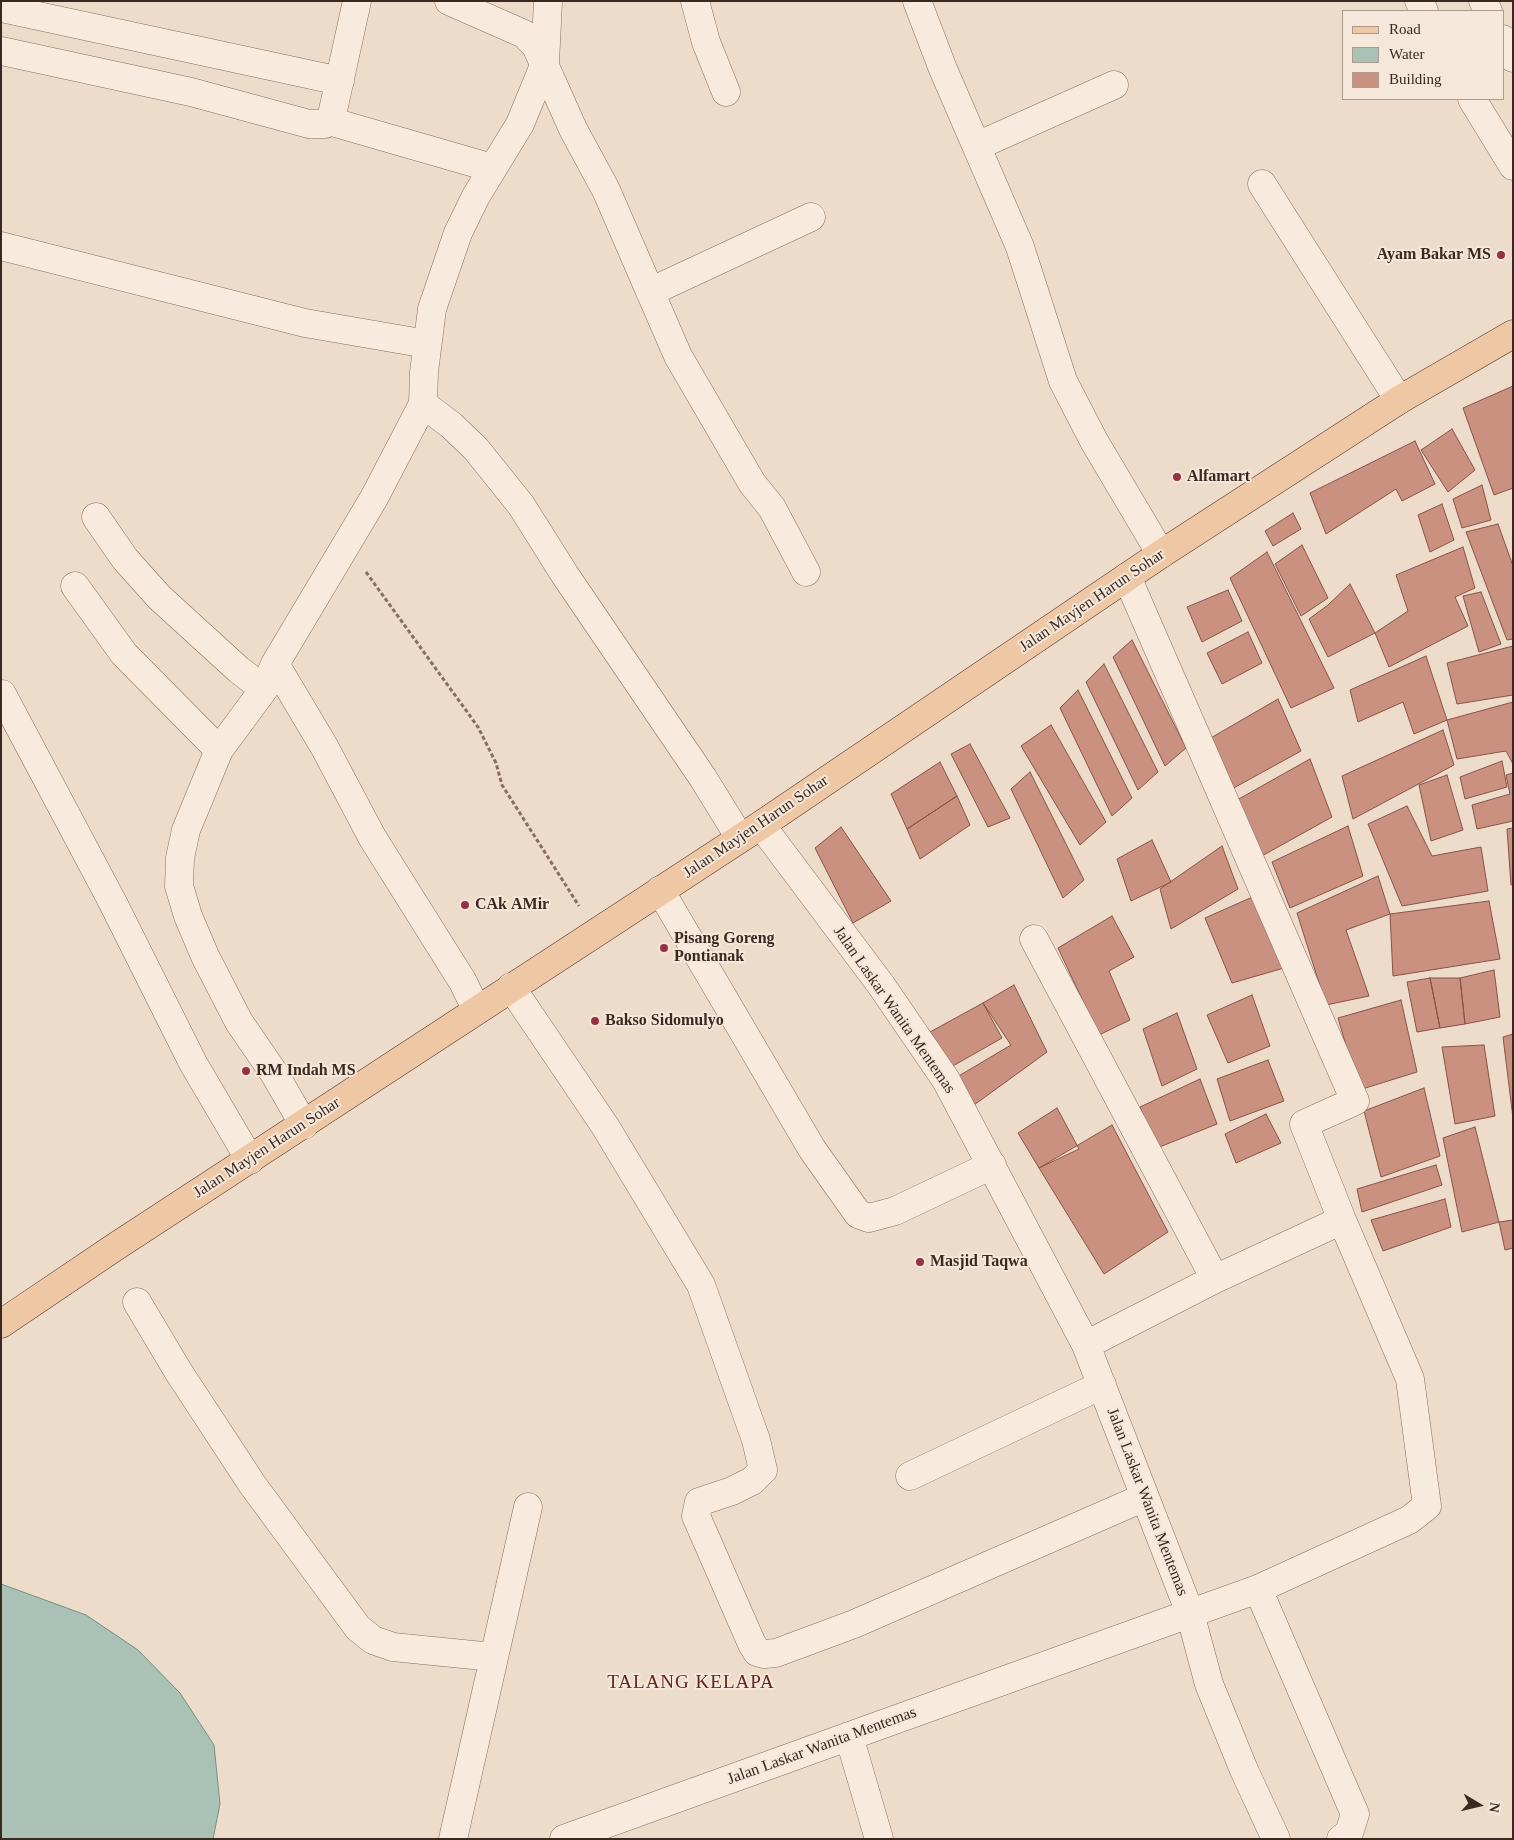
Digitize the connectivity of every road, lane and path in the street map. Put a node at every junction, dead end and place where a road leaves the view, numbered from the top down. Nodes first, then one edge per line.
1 (357, 1) edge
2 (449, 1) edge
3 (548, 1) edge
4 (695, 1) edge
5 (917, 1) edge
6 (1, 8) edge
7 (1504, 41) edge
8 (1, 51) edge
9 (1513, 58) edge
10 (544, 63) junction
11 (340, 81) junction
12 (1114, 85) dead end
13 (726, 92) dead end
14 (1473, 100) edge
15 (329, 121) junction
16 (977, 146) junction
17 (1513, 166) edge
18 (492, 168) junction
19 (1262, 184) dead end
20 (811, 217) dead end
21 (1, 246) edge
22 (650, 292) junction
23 (1513, 334) edge
24 (428, 344) junction
25 (1399, 400) junction
26 (423, 404) junction
27 (96, 517) dead end
28 (346, 548) junction
29 (1162, 554) junction
30 (806, 572) dead end
31 (1127, 577) junction
32 (75, 586) dead end
33 (275, 664) junction
34 (264, 689) junction
35 (2, 694) edge
36 (11, 735) edge
37 (219, 750) junction
38 (750, 832) junction
39 (660, 890) junction
40 (595, 933) junction
41 (1034, 939) dead end
42 (511, 987) junction
43 (476, 1009) junction
44 (304, 1125) junction
45 (250, 1160) junction
46 (992, 1165) junction
47 (1342, 1220) junction
48 (1215, 1279) junction
49 (137, 1302) dead end
50 (3, 1320) edge
51 (1086, 1345) junction
52 (1102, 1385) junction
53 (910, 1476) dead end
54 (1144, 1497) junction
55 (528, 1507) dead end
56 (1258, 1589) junction
57 (1190, 1613) junction
58 (493, 1656) junction
59 (849, 1736) junction
60 (569, 1838) edge
61 (453, 1839) edge
62 (879, 1839) edge
63 (1276, 1839) edge
64 (1341, 1839) edge

1 - 11 street
2 - 10 street
3 - 10 street
4 - 13 street
5 - 16 street
6 - 11 street
7 - 9 street
8 - 15 street
10 - 18 street
10 - 22 street
11 - 15 street
12 - 16 street
14 - 17 street
15 - 18 street
16 - 29 street
18 - 24 street
19 - 25 street
20 - 22 street
21 - 24 street
22 - 30 street
23 - 25 main road, Jalan Mayjen Harun Sohar
24 - 26 street
25 - 29 main road, Jalan Mayjen Harun Sohar
26 - 28 street
26 - 38 street, Jalan Laskar Wanita Mentemas
27 - 34 street
28 - 33 street
28 - 40 path
29 - 31 main road, Jalan Mayjen Harun Sohar
31 - 38 main road, Jalan Mayjen Harun Sohar
31 - 47 street
32 - 37 street
33 - 34 street
33 - 43 street
34 - 37 street
35 - 36 street
36 - 45 street
37 - 44 street
38 - 39 main road, Jalan Mayjen Harun Sohar
38 - 46 street, Jalan Laskar Wanita Mentemas
39 - 40 main road, Jalan Mayjen Harun Sohar
39 - 46 street
40 - 42 main road, Jalan Mayjen Harun Sohar
41 - 48 street
42 - 43 main road, Jalan Mayjen Harun Sohar
42 - 54 street
43 - 44 main road, Jalan Mayjen Harun Sohar
44 - 45 main road, Jalan Mayjen Harun Sohar
45 - 50 main road, Jalan Mayjen Harun Sohar
46 - 51 street, Jalan Laskar Wanita Mentemas
47 - 48 street
47 - 56 street
48 - 51 street
49 - 58 street
51 - 52 street, Jalan Laskar Wanita Mentemas
52 - 53 street
52 - 54 street, Jalan Laskar Wanita Mentemas
54 - 57 street, Jalan Laskar Wanita Mentemas
55 - 58 street
56 - 57 street
56 - 64 street
57 - 59 street, Jalan Laskar Wanita Mentemas
57 - 63 street
58 - 61 street
59 - 60 street, Jalan Laskar Wanita Mentemas
59 - 62 street

